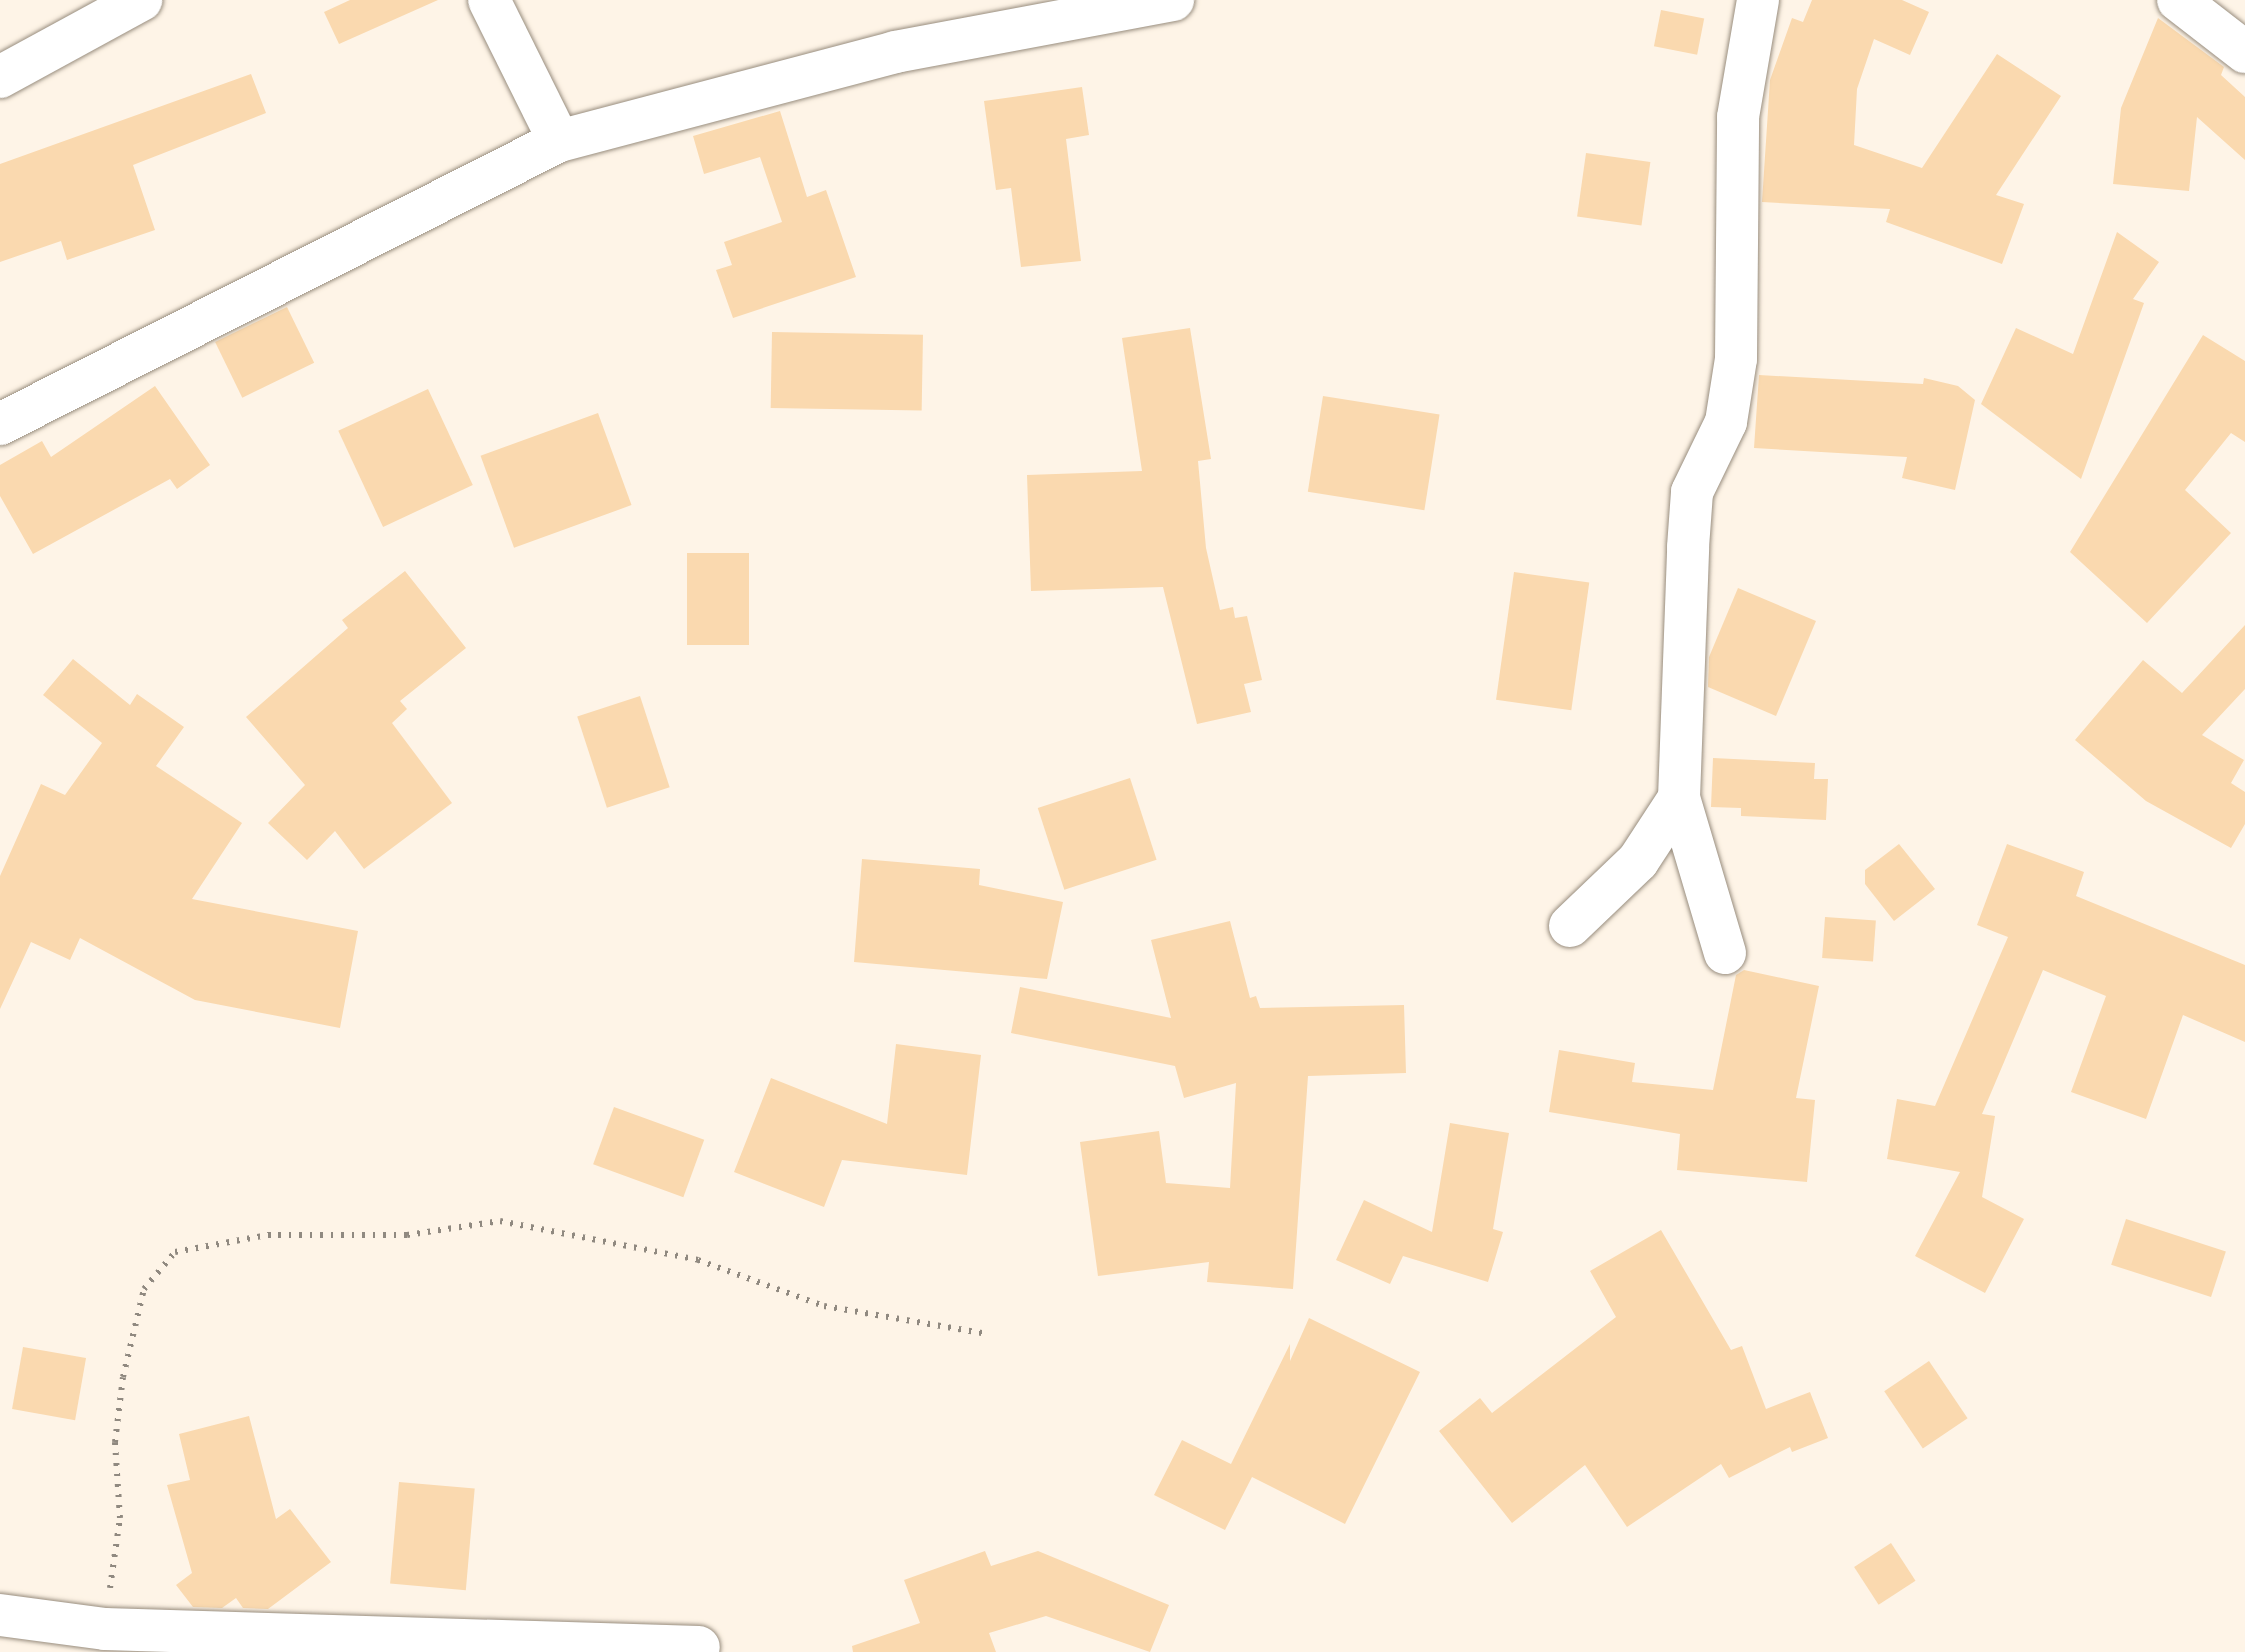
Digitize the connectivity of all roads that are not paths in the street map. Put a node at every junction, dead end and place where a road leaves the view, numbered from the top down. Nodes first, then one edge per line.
1 (141, 0) edge
2 (488, 0) edge
3 (1173, 0) edge
4 (1758, 0) edge
5 (2178, 0) edge
6 (2245, 52) edge
7 (0, 76) edge
8 (559, 141) junction
9 (0, 424) edge
10 (1679, 798) junction
11 (1570, 926) dead end
12 (1725, 953) dead end
13 (0, 1615) edge
14 (699, 1647) dead end

1 - 7 street
2 - 8 street
3 - 8 street
4 - 10 street
5 - 6 street
8 - 9 street
10 - 11 street
10 - 12 street
13 - 14 street

